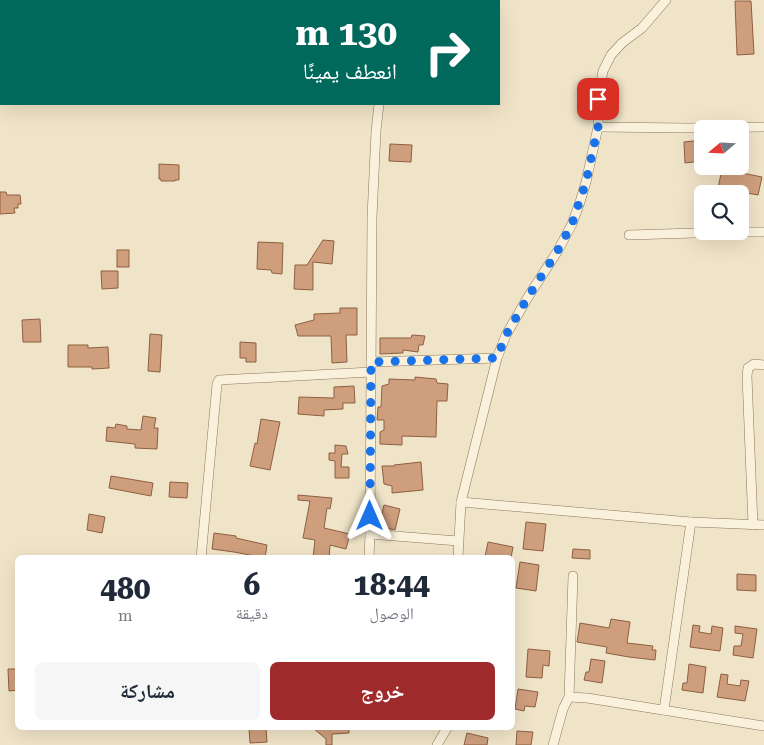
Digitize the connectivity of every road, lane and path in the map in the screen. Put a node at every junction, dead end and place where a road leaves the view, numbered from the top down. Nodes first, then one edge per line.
1 (666, 0) edge
2 (379, 105) edge
3 (764, 126) edge
4 (598, 127) junction
5 (764, 232) edge
6 (629, 235) dead end
7 (497, 358) junction
8 (764, 365) edge
9 (371, 367) junction
10 (461, 502) junction
11 (691, 522) junction
12 (753, 525) junction
13 (764, 525) edge
14 (370, 534) junction
15 (458, 541) junction
16 (200, 555) edge
17 (369, 555) edge
18 (458, 555) edge
19 (573, 576) dead end
20 (569, 697) junction
21 (664, 710) junction
22 (764, 726) edge
23 (446, 730) edge
24 (437, 745) edge
25 (553, 745) edge

1 - 4 street
2 - 9 street
3 - 4 street
4 - 7 street
5 - 6 street
7 - 9 street
7 - 10 street
8 - 12 street
9 - 14 street
9 - 16 street
10 - 11 street
10 - 15 street
11 - 12 street
11 - 21 street
12 - 13 street
14 - 15 street
14 - 17 street
15 - 18 street
19 - 20 street
20 - 21 street
20 - 25 street
21 - 22 street
23 - 24 street

